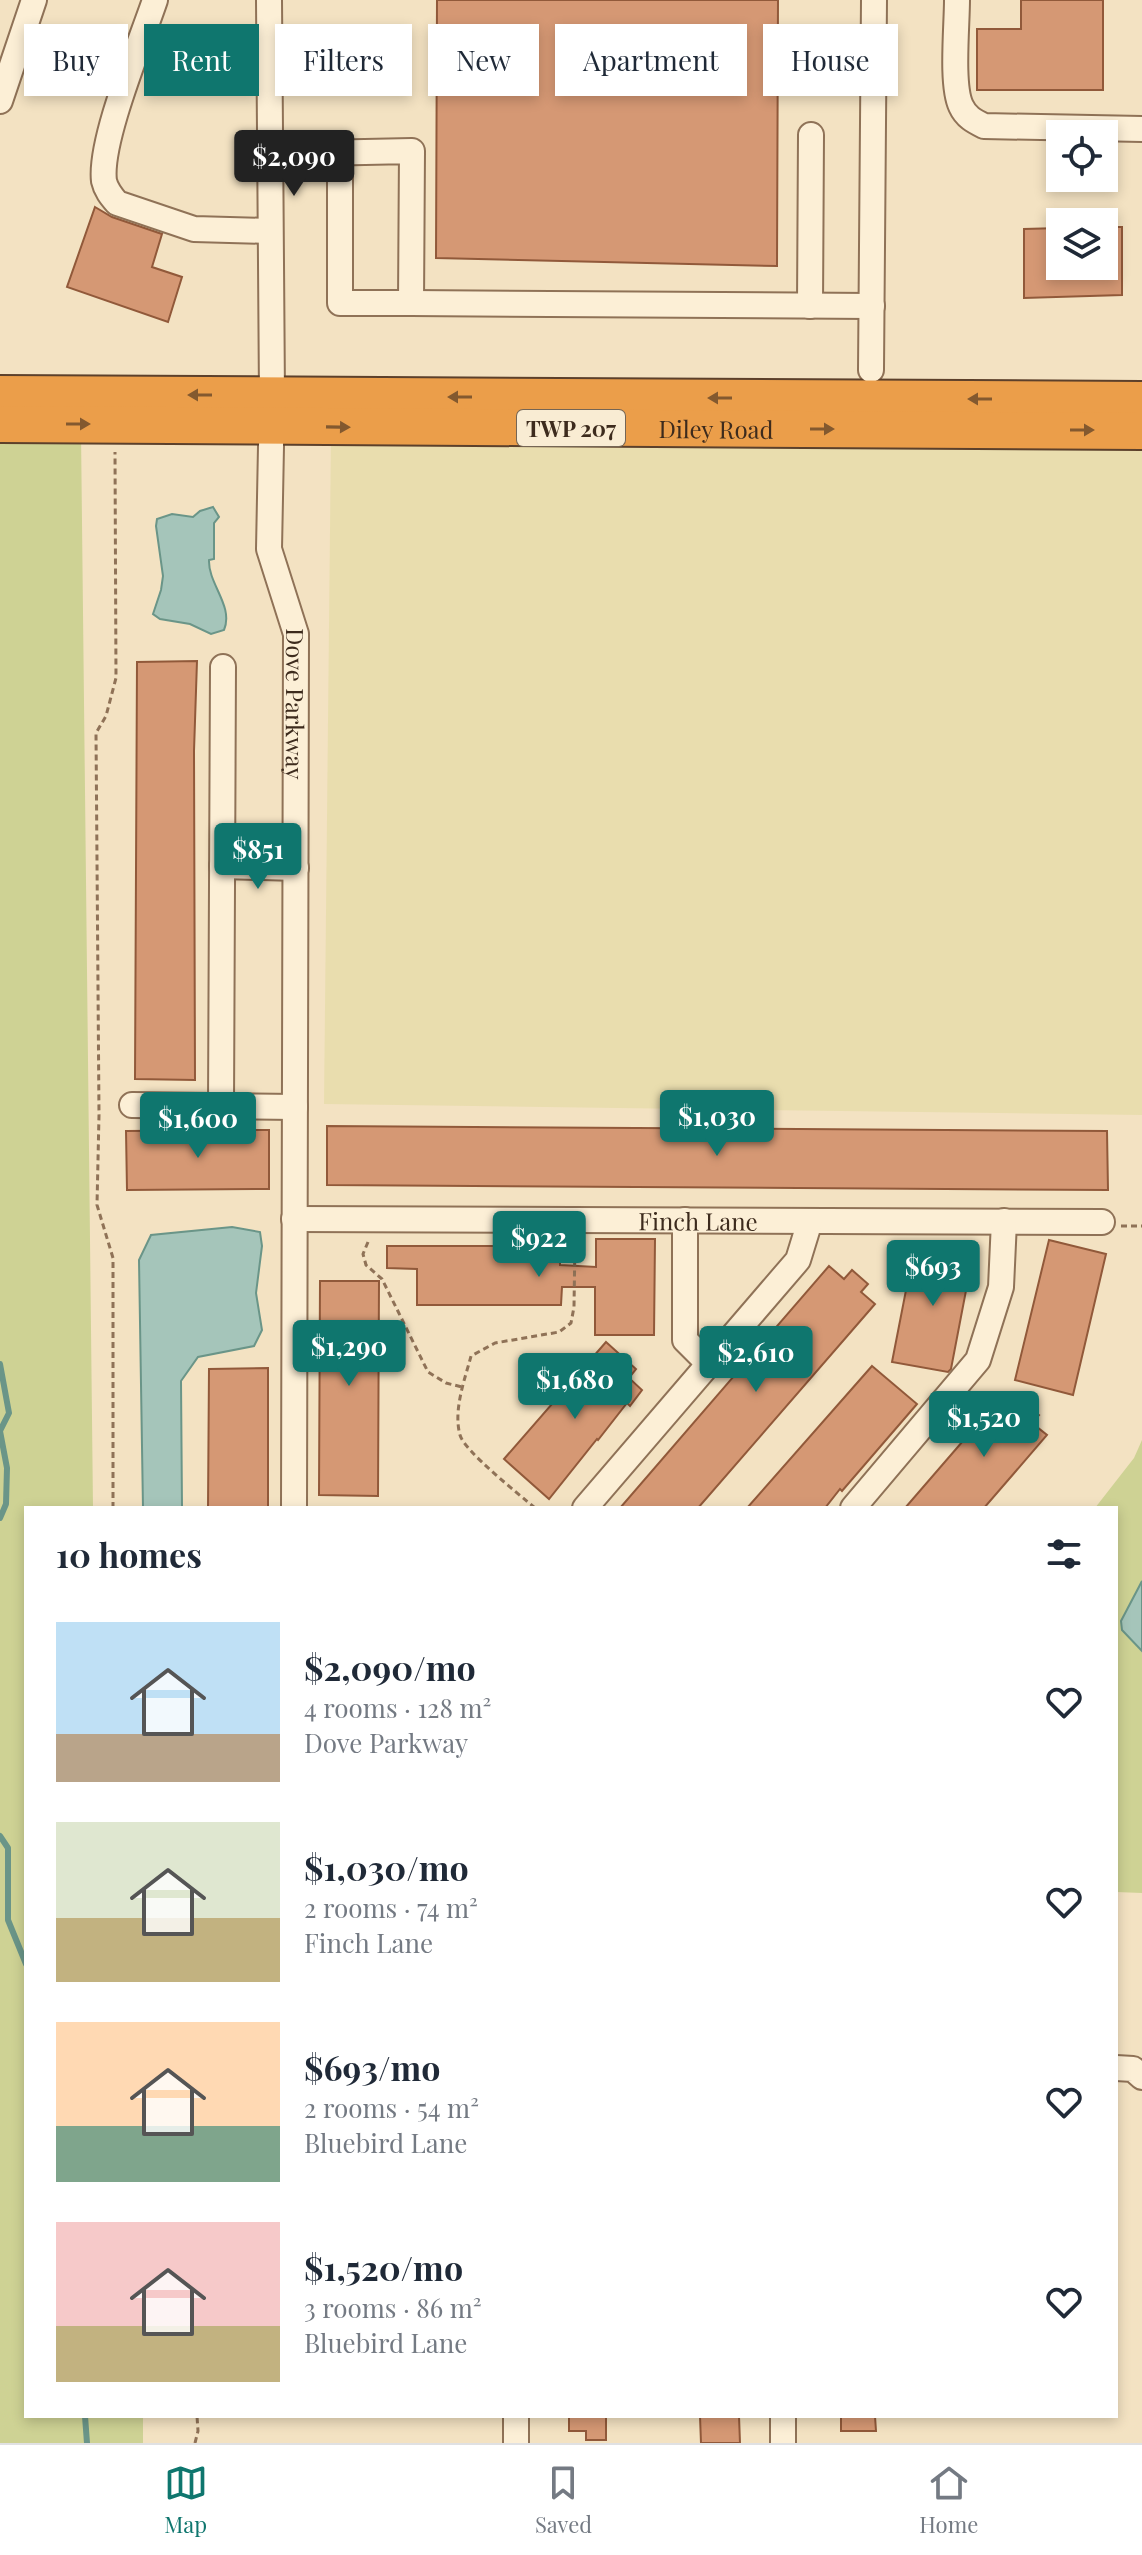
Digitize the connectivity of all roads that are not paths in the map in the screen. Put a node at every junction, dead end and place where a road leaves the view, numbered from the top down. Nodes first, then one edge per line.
1 (34, 0) edge
2 (155, 0) edge
3 (269, 0) edge
4 (874, 0) edge
5 (957, 0) edge
6 (0, 101) edge
7 (1142, 129) edge
8 (811, 135) dead end
9 (340, 151) junction
10 (270, 154) junction
11 (270, 231) junction
12 (411, 303) junction
13 (810, 306) junction
14 (872, 306) junction
15 (871, 370) dead end
16 (0, 394) edge
17 (1142, 400) edge
18 (272, 410) junction
19 (0, 424) edge
20 (1142, 431) edge
21 (223, 667) dead end
22 (222, 866) junction
23 (296, 868) junction
24 (132, 1105) dead end
25 (221, 1106) junction
26 (295, 1107) junction
27 (294, 1219) junction
28 (685, 1220) junction
29 (810, 1221) junction
30 (1004, 1221) junction
31 (1102, 1222) dead end
32 (709, 1364) junction
33 (294, 1506) edge
34 (587, 1506) edge
35 (855, 1506) edge
36 (1118, 2068) edge
37 (1142, 2077) edge
38 (516, 2418) edge
39 (783, 2418) edge
40 (516, 2443) edge
41 (783, 2443) edge

1 - 6 street
2 - 11 street
3 - 10 street, Dove Parkway
4 - 14 street
5 - 7 street
8 - 13 street
9 - 10 street
9 - 12 street
9 - 12 street
10 - 11 street, Dove Parkway
11 - 18 street, Dove Parkway
12 - 13 street
13 - 14 street
14 - 15 street
18 -> 16 highway, Diley Road / TWP 207
17 -> 18 highway, Diley Road / TWP 207
19 -> 18 highway, Diley Road / TWP 207
18 -> 20 highway, Diley Road / TWP 207
18 - 23 street, Dove Parkway
21 - 22 street
22 - 23 street
22 - 25 street
23 - 26 street, Dove Parkway
24 - 25 street
25 - 26 street
26 - 27 street, Dove Parkway
27 - 28 street, Finch Lane
27 - 33 street, Dove Parkway
28 - 29 street, Finch Lane
28 - 32 street
29 - 30 street, Finch Lane
29 - 32 street
30 - 31 street, Finch Lane
30 - 35 street
32 - 34 street
36 - 37 street
38 - 40 street
39 - 41 street

